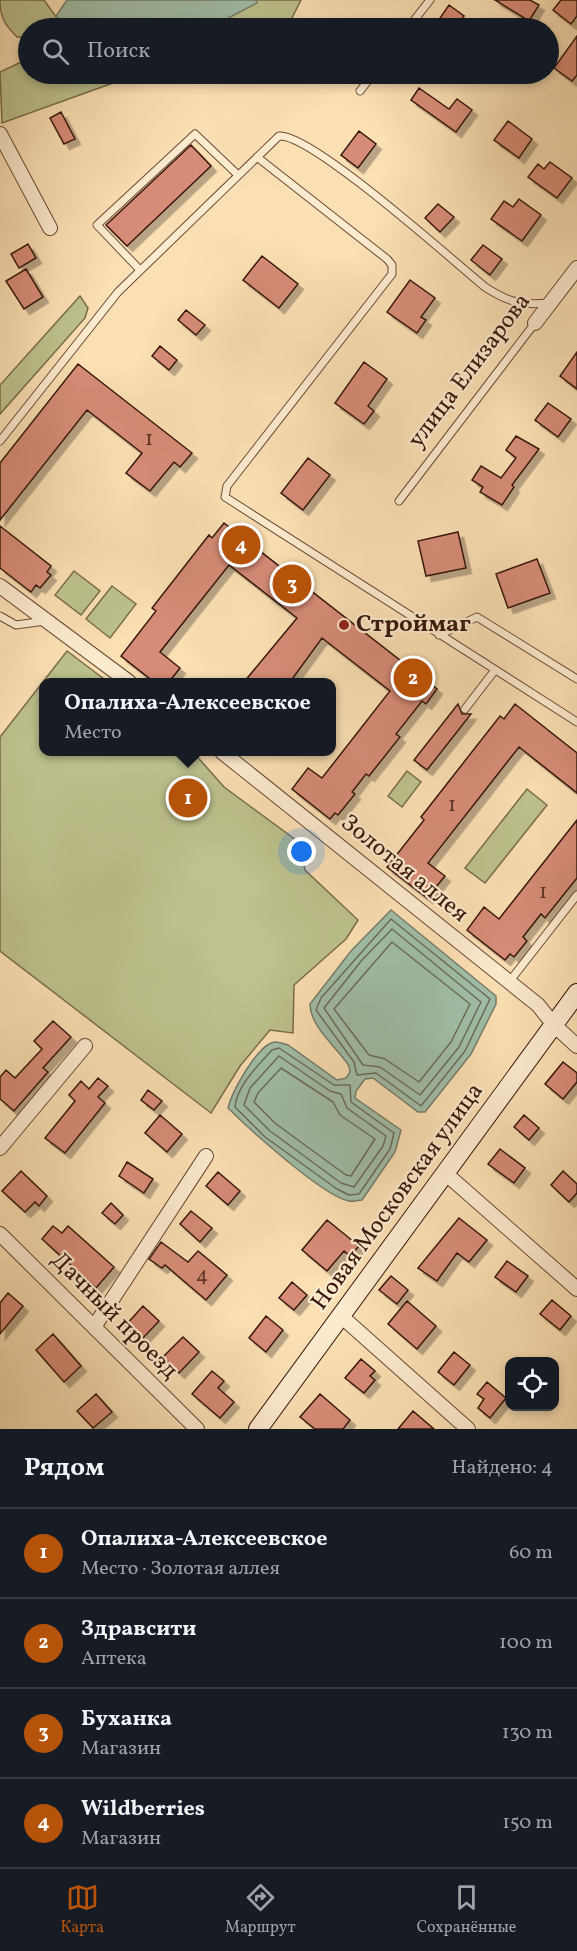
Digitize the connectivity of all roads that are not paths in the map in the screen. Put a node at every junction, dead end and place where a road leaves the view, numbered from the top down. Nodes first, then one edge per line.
1 (430, 0) edge
2 (416, 18) edge
3 (365, 84) edge
4 (360, 91) dead end
5 (0, 134) edge
6 (257, 157) junction
7 (238, 175) junction
8 (51, 228) dead end
9 (577, 268) edge
10 (140, 270) junction
11 (550, 303) junction
12 (535, 323) joint
13 (0, 441) edge
14 (399, 501) dead end
15 (0, 586) edge
16 (0, 616) edge
17 (47, 621) junction
18 (439, 635) junction
19 (495, 670) junction
20 (124, 678) edge
21 (577, 679) edge
22 (465, 709) dead end
23 (577, 722) edge
24 (227, 756) edge
25 (577, 895) edge
26 (508, 982) junction
27 (577, 993) edge
28 (554, 1025) junction
29 (85, 1046) dead end
30 (577, 1046) edge
31 (0, 1148) edge
32 (206, 1156) dead end
33 (445, 1173) junction
34 (0, 1234) edge
35 (577, 1289) edge
36 (340, 1316) junction
37 (94, 1327) junction
38 (197, 1429) edge
39 (258, 1429) edge
40 (468, 1429) edge

1 - 2 lane
3 - 4 lane
5 - 8 street
6 - 7 lane
6 - 11 lane
6 - 18 lane
7 - 10 lane
7 - 10 lane
9 - 11 street, улица Елизарова
10 - 13 lane
11 - 12 street, улица Елизарова
12 - 14 lane, улица Елизарова
15 - 17 street
16 - 17 lane
17 - 20 street
18 - 19 lane
18 - 21 lane
19 - 22 lane
19 - 23 lane
24 - 26 street, Золотая аллея
25 - 26 lane
26 - 28 street, Золотая аллея
27 - 28 street, Новая Московская улица
28 - 30 street, Золотая аллея
28 - 33 street, Новая Московская улица
29 - 31 street
32 - 37 street
33 - 35 street
33 - 36 street, Новая Московская улица
34 - 37 street, Дачный проезд
36 - 39 street, Новая Московская улица
36 - 40 street
37 - 38 street, Дачный проезд

